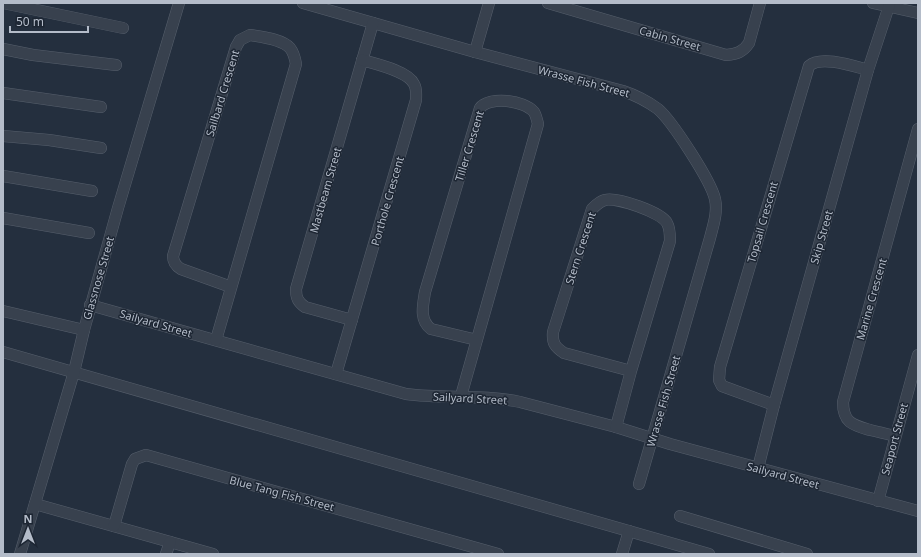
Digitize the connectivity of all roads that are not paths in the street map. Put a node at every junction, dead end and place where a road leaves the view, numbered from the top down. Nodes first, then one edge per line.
1 (179, 3) edge
2 (303, 3) edge
3 (489, 3) edge
4 (548, 3) edge
5 (760, 3) edge
6 (873, 3) edge
7 (3, 4) edge
8 (889, 6) junction
9 (918, 13) edge
10 (373, 22) junction
11 (123, 28) dead end
12 (3, 49) edge
13 (475, 52) junction
14 (362, 60) junction
15 (116, 65) dead end
16 (868, 70) junction
17 (3, 93) edge
18 (101, 106) dead end
19 (918, 129) edge
20 (3, 136) edge
21 (101, 148) dead end
22 (3, 176) edge
23 (92, 191) dead end
24 (3, 218) edge
25 (89, 233) dead end
26 (231, 286) junction
27 (90, 305) junction
28 (3, 311) edge
29 (352, 320) junction
30 (84, 330) junction
31 (216, 340) junction
32 (477, 340) junction
33 (3, 352) edge
34 (918, 355) edge
35 (631, 371) junction
36 (74, 372) junction
37 (336, 374) junction
38 (461, 396) junction
39 (774, 405) junction
40 (616, 427) junction
41 (895, 436) junction
42 (653, 439) junction
43 (758, 468) junction
44 (639, 484) dead end
45 (878, 501) junction
46 (35, 504) junction
47 (918, 511) edge
48 (680, 516) dead end
49 (114, 526) junction
50 (629, 531) junction
51 (170, 542) junction
52 (20, 554) edge
53 (166, 554) edge
54 (213, 554) edge
55 (498, 554) edge
56 (622, 554) edge
57 (709, 554) edge
58 (807, 554) edge

1 - 27 street, Glassnose Street
2 - 10 street, Wrasse Fish Street
3 - 13 street
4 - 5 street, Cabin Street
6 - 8 street
7 - 11 street
8 - 9 street
8 - 16 street, Skip Street
10 - 13 street, Wrasse Fish Street
10 - 14 street, Mastbeam Street
12 - 15 street
13 - 42 street, Wrasse Fish Street
14 - 29 street, Porthole Crescent
14 - 29 street, Mastbeam Street
16 - 39 street, Skip Street
16 - 39 street, Topsail Crescent
17 - 18 street
19 - 41 street, Marine Crescent
20 - 21 street
22 - 23 street
24 - 25 street
26 - 26 street, Sailbard Crescent
26 - 31 street, Sailbard Crescent
27 - 30 street, Glassnose Street
27 - 31 street, Sailyard Street
28 - 30 street
29 - 37 street, Porthole Crescent
30 - 36 street, Glassnose Street
31 - 37 street, Sailyard Street
32 - 32 street, Tiller Crescent
32 - 38 street, Tiller Crescent
33 - 36 street
34 - 41 street, Seaport Street
35 - 35 street, Stern Crescent
35 - 40 street, Stern Crescent
36 - 46 street, Glassnose Street
36 - 50 street
37 - 38 street, Sailyard Street
38 - 40 street, Sailyard Street
39 - 43 street, Skip Street
40 - 42 street, Sailyard Street
41 - 45 street, Seaport Street
42 - 43 street, Sailyard Street
42 - 44 street, Wrasse Fish Street
43 - 45 street, Sailyard Street
45 - 47 street, Sailyard Street
46 - 49 street
46 - 52 street, Glassnose Street
48 - 58 street
49 - 51 street
49 - 55 street, Blue Tang Fish Street
50 - 56 street
50 - 57 street
51 - 53 street
51 - 54 street

